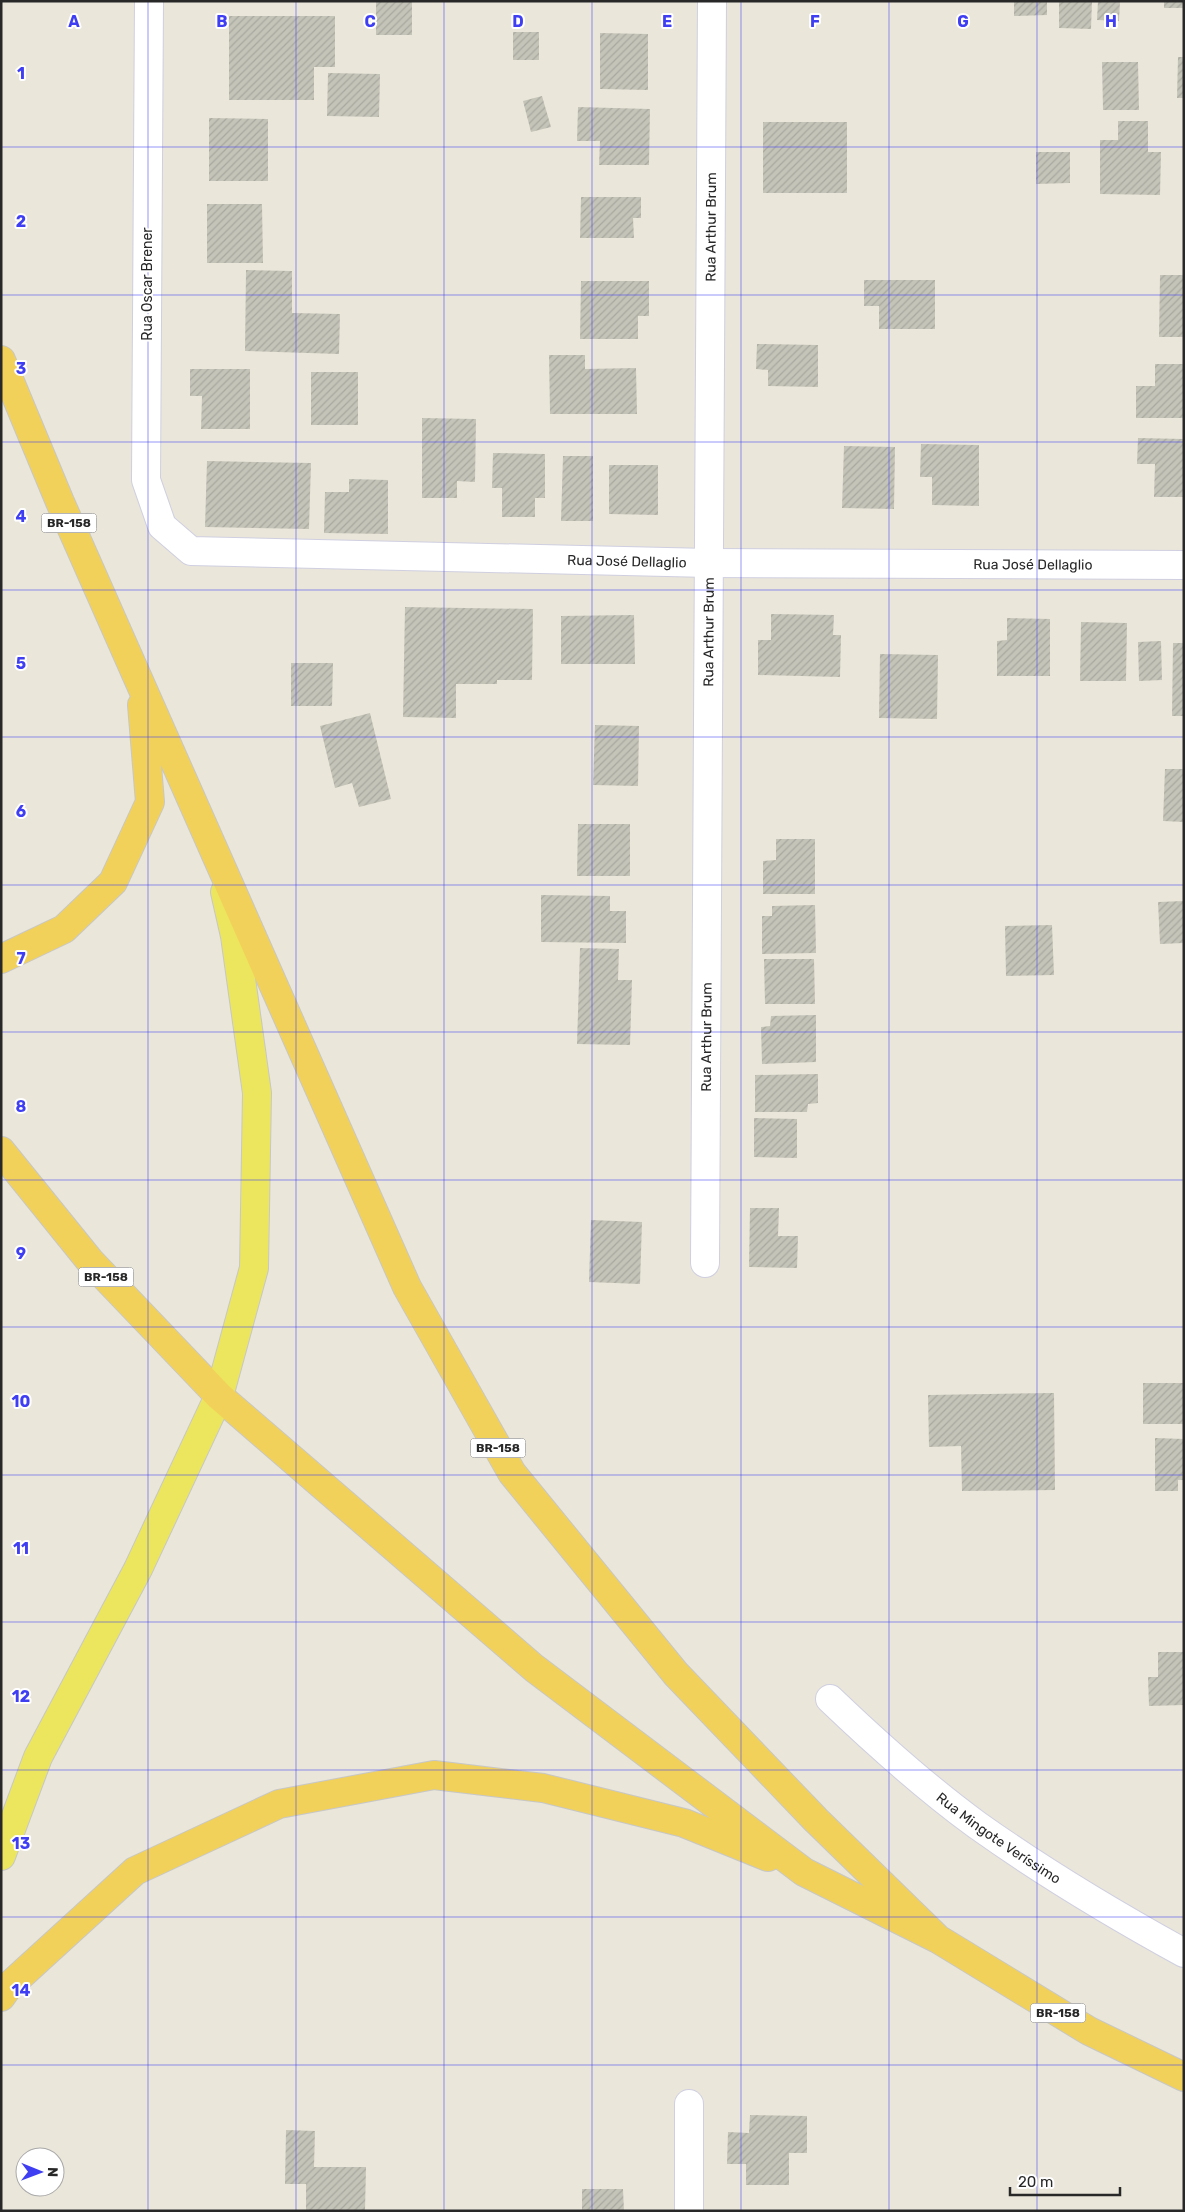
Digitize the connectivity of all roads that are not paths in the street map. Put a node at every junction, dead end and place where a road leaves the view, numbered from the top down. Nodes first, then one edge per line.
1 (149, 1) edge
2 (712, 1) edge
3 (1, 360) edge
4 (191, 551) joint
5 (709, 564) junction
6 (1184, 565) edge
7 (141, 684) junction
8 (216, 852) junction
9 (1, 959) edge
10 (1, 1151) edge
11 (705, 1263) dead end
12 (220, 1396) junction
13 (830, 1699) dead end
14 (1, 1856) edge
15 (804, 1872) junction
16 (938, 1939) junction
17 (1184, 1953) edge
18 (1, 1997) edge
19 (1184, 2076) edge
20 (689, 2104) dead end
21 (689, 2211) edge

1 - 4 street, Rua Oscar Brener
2 - 5 street, Rua Arthur Brum
3 - 7 highway, BR-158
4 - 5 street, Rua José Dellaglio
5 - 6 street, Rua José Dellaglio
5 - 11 street, Rua Arthur Brum
7 - 8 highway, BR-158
7 - 9 highway
8 - 12 main road
8 - 16 highway, BR-158
10 - 12 highway, BR-158
12 - 14 main road
12 - 15 highway, BR-158
13 - 17 street, Rua Mingote Veríssimo
15 - 16 highway, BR-158
15 - 18 highway
16 - 19 highway, BR-158
20 - 21 street

